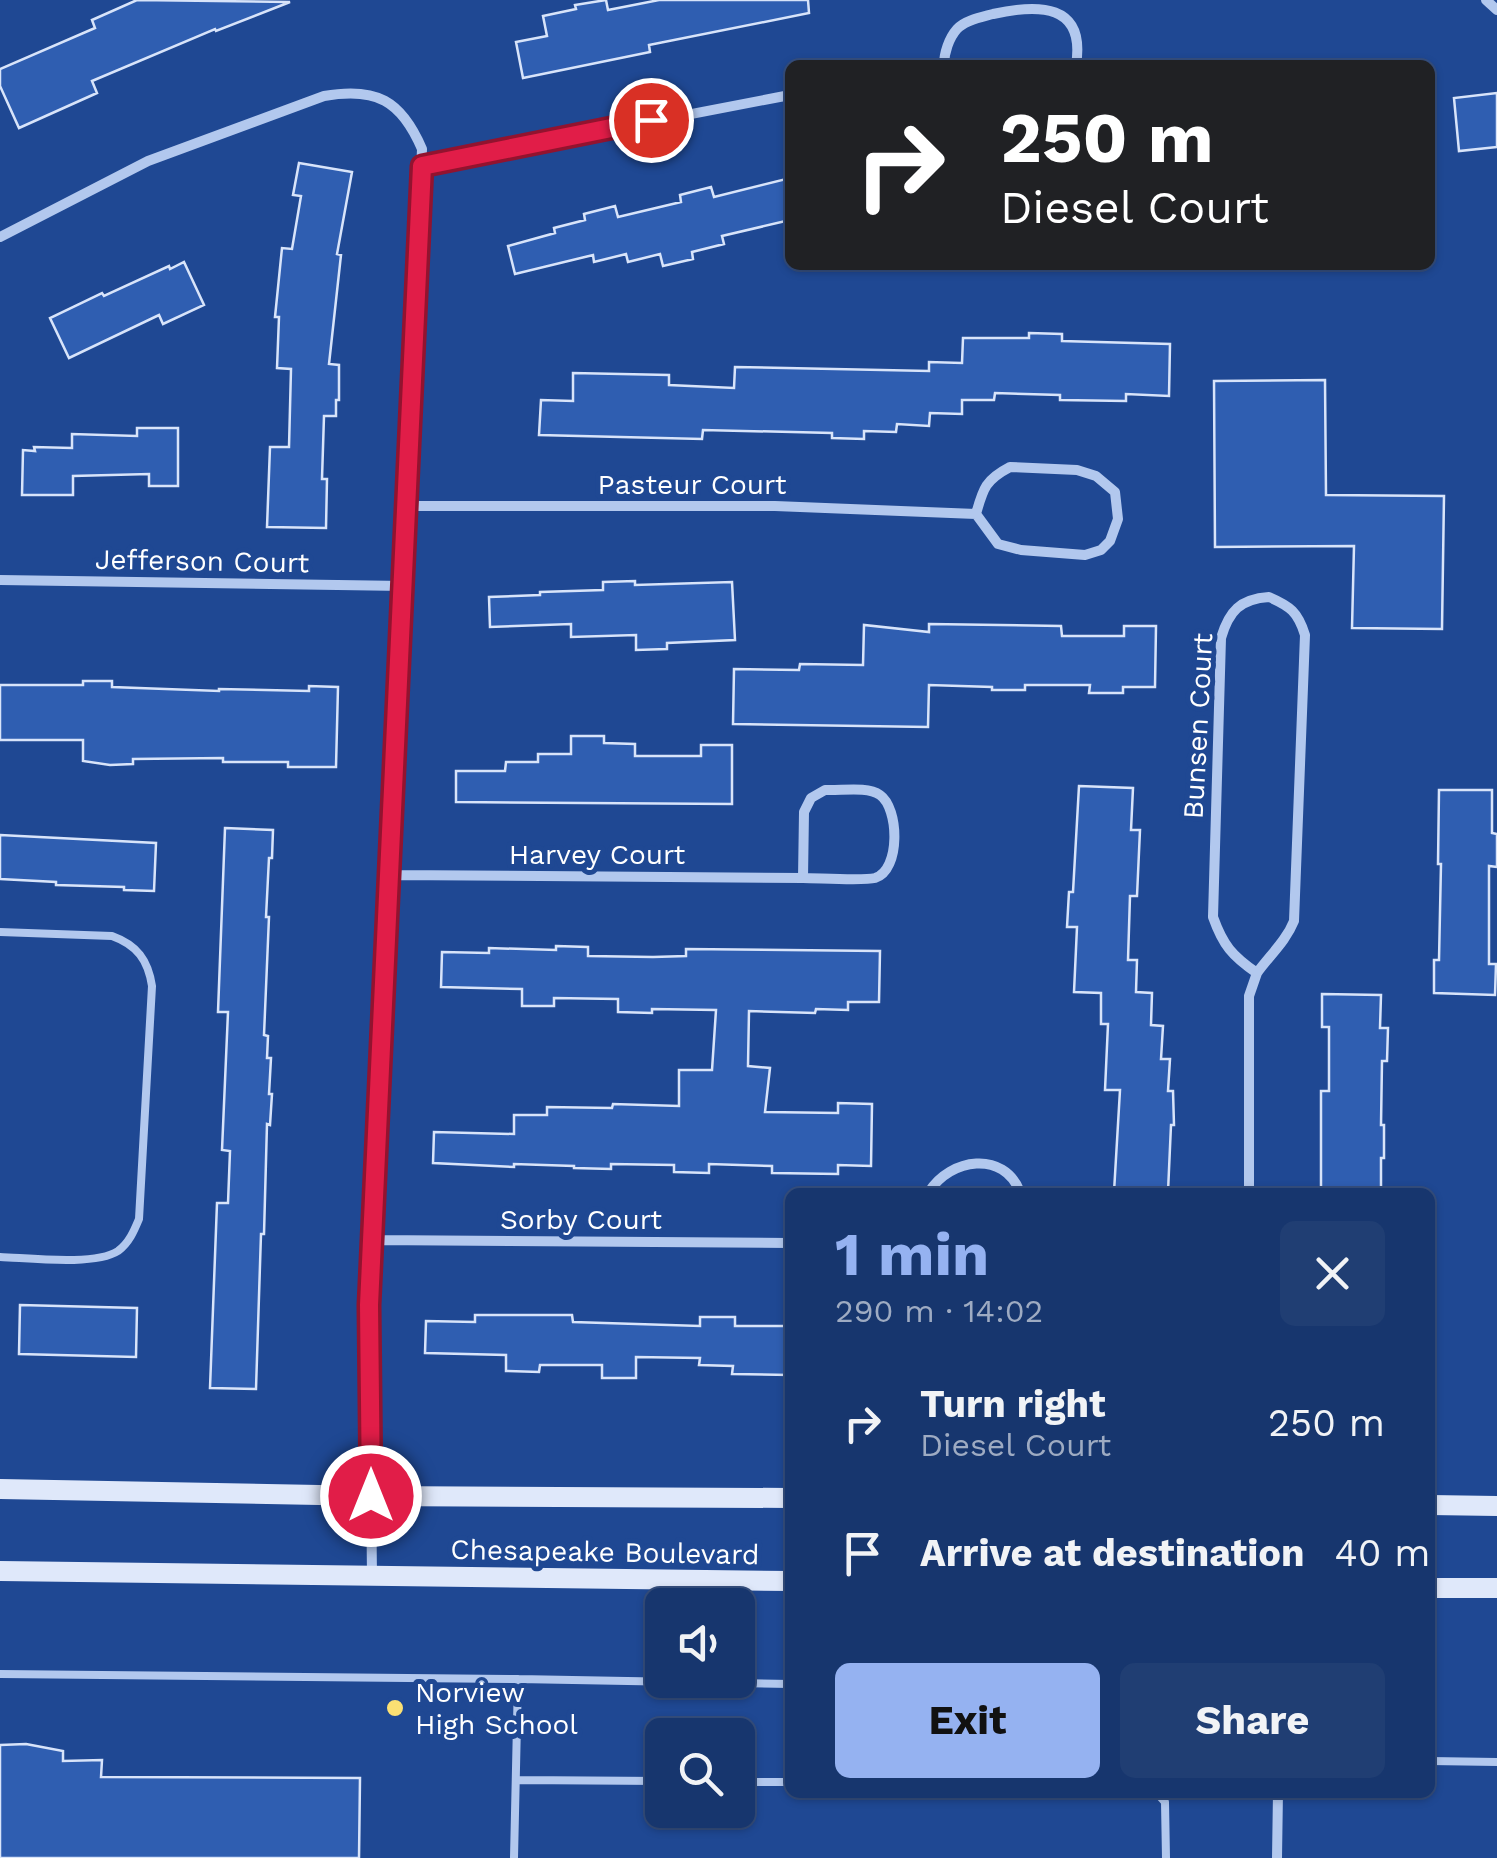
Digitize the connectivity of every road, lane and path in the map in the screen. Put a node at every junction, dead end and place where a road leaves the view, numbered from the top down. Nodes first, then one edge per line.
1 (1486, 0) edge
2 (1497, 10) edge
3 (944, 60) edge
4 (1077, 60) edge
5 (785, 96) edge
6 (422, 166) junction
7 (0, 237) edge
8 (408, 506) junction
9 (976, 514) junction
10 (0, 580) edge
11 (404, 586) junction
12 (391, 876) junction
13 (803, 878) junction
14 (0, 932) edge
15 (1257, 972) junction
16 (933, 1188) edge
17 (1019, 1188) edge
18 (1248, 1188) edge
19 (372, 1240) junction
20 (785, 1243) edge
21 (0, 1257) edge
22 (0, 1489) edge
23 (371, 1496) junction
24 (785, 1498) edge
25 (1435, 1505) edge
26 (1497, 1506) edge
27 (0, 1570) edge
28 (372, 1577) junction
29 (785, 1581) edge
30 (1435, 1588) edge
31 (1497, 1588) edge
32 (0, 1674) edge
33 (518, 1679) junction
34 (785, 1684) edge
35 (1435, 1761) edge
36 (1497, 1762) edge
37 (516, 1780) junction
38 (645, 1781) edge
39 (755, 1782) edge
40 (785, 1782) edge
41 (1161, 1798) edge
42 (1278, 1798) edge
43 (514, 1858) edge
44 (1166, 1858) edge
45 (1277, 1858) edge

1 - 2 street
3 - 4 street
5 - 6 street
6 - 7 street
6 - 8 street
8 - 9 street, Pasteur Court
8 - 11 street
9 - 9 street
10 - 11 street, Jefferson Court
11 - 12 street
12 - 13 street, Harvey Court
12 - 19 street
13 - 13 street, Harvey Court
14 - 21 lane
15 - 15 street, Bunsen Court
15 - 18 street
16 - 17 street
19 - 20 street, Sorby Court
19 - 23 street
22 - 23 main road, Chesapeake Boulevard
23 - 24 main road, Chesapeake Boulevard
23 - 28 street
25 - 26 main road
27 - 28 main road, Chesapeake Boulevard
28 - 29 main road, Chesapeake Boulevard
30 - 31 main road
32 - 33 lane
33 - 34 lane
33 - 37 lane
35 - 36 lane
37 - 38 lane
37 - 43 lane
39 - 40 lane
41 - 44 lane
42 - 45 street

